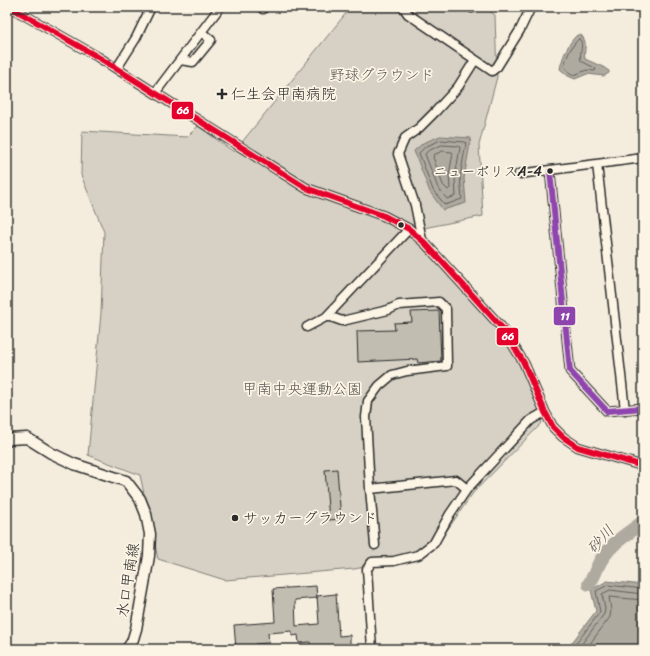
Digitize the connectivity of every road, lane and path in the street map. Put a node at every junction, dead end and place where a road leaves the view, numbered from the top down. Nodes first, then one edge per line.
1 (10, 7) edge
2 (151, 7) edge
3 (220, 7) edge
4 (403, 7) edge
5 (531, 7) edge
6 (201, 32) junction
7 (180, 60) junction
8 (475, 60) junction
9 (117, 68) junction
10 (156, 92) junction
11 (643, 158) edge
12 (597, 164) junction
13 (550, 171) junction
14 (519, 174) dead end
15 (409, 228) junction
16 (422, 240) junction
17 (326, 317) junction
18 (308, 327) dead end
19 (643, 408) edge
20 (624, 410) junction
21 (545, 412) junction
22 (7, 441) edge
23 (643, 466) edge
24 (370, 489) junction
25 (467, 489) junction
26 (375, 545) dead end
27 (127, 649) edge
28 (372, 649) edge

1 - 9 street
2 - 9 street
3 - 6 street
4 - 8 street
5 - 8 street
6 - 7 street
6 - 7 street
7 - 10 street
8 - 16 street
9 - 10 street
10 - 15 street
11 - 12 street
12 - 13 street
12 - 20 street
13 - 14 street
13 - 20 street
15 - 16 street
15 - 17 street
16 - 21 street
17 - 18 street
17 - 24 street
19 - 20 street
21 - 23 street
21 - 25 street
22 - 27 main road, 水口甲南線
24 - 25 street
24 - 26 street
25 - 28 street

